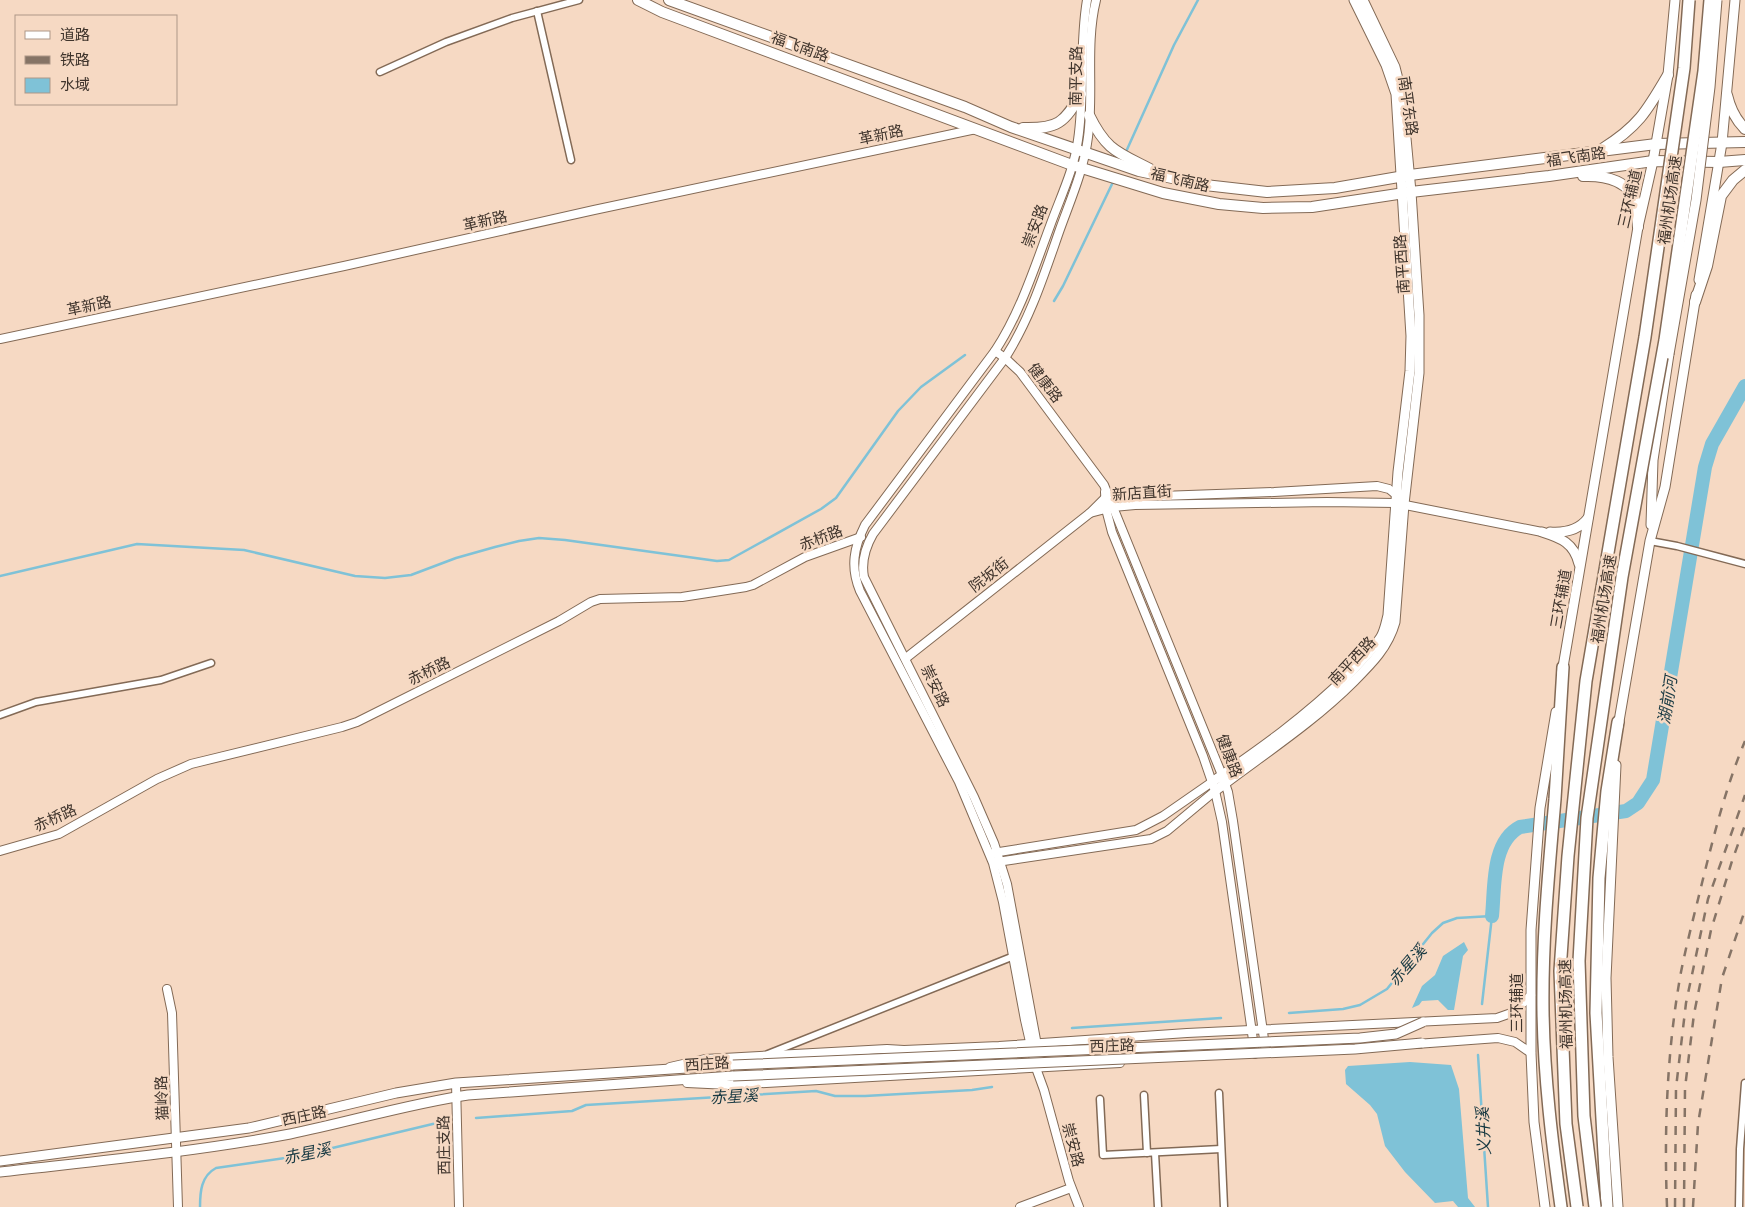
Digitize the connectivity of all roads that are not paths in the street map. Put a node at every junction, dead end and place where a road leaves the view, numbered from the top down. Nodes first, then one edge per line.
1 (579, 0) edge
2 (638, 0) edge
3 (666, 0) edge
4 (669, 0) edge
5 (1087, 0) edge
6 (1096, 0) edge
7 (1354, 0) edge
8 (1362, 0) edge
9 (1675, 0) edge
10 (1689, 0) edge
11 (1710, 0) edge
12 (1717, 0) edge
13 (1735, 0) edge
14 (653, 4) edge
15 (537, 11) junction
16 (662, 12) junction
17 (380, 72) dead end
18 (1668, 75) junction
19 (1082, 94) junction
20 (1726, 95) junction
21 (1089, 115) junction
22 (1011, 127) junction
23 (976, 129) junction
24 (1745, 129) edge
25 (1745, 142) edge
26 (1722, 143) junction
27 (1656, 144) junction
28 (1081, 152) junction
29 (1598, 152) junction
30 (571, 160) dead end
31 (1745, 160) edge
32 (1653, 162) junction
33 (1719, 162) junction
34 (1077, 167) junction
35 (1140, 168) junction
36 (1745, 170) edge
37 (1405, 176) junction
38 (1549, 176) junction
39 (1407, 193) junction
40 (1638, 227) junction
41 (1695, 302) junction
42 (0, 339) edge
43 (995, 351) junction
44 (1005, 358) junction
45 (1107, 497) junction
46 (1398, 501) junction
47 (1110, 508) junction
48 (1090, 513) junction
49 (1588, 517) junction
50 (1542, 532) junction
51 (873, 534) junction
52 (858, 539) junction
53 (1650, 541) junction
54 (1745, 564) edge
55 (1580, 566) junction
56 (906, 658) junction
57 (211, 663) dead end
58 (1563, 667) junction
59 (0, 715) edge
60 (1618, 722) joint
61 (1224, 779) junction
62 (1214, 787) junction
63 (1608, 825) junction
64 (0, 851) edge
65 (994, 853) junction
66 (997, 862) junction
67 (1014, 956) junction
68 (167, 989) dead end
69 (1531, 995) junction
70 (1423, 1022) junction
71 (1263, 1029) junction
72 (1252, 1030) junction
73 (1033, 1043) junction
74 (1422, 1043) junction
75 (1266, 1053) junction
76 (1531, 1053) junction
77 (1255, 1054) junction
78 (764, 1056) junction
79 (1038, 1068) junction
80 (656, 1070) junction
81 (658, 1081) junction
82 (456, 1083) junction
83 (1745, 1083) edge
84 (1219, 1093) dead end
85 (1144, 1094) dead end
86 (456, 1097) junction
87 (1100, 1100) dead end
88 (177, 1138) junction
89 (1221, 1149) junction
90 (177, 1152) junction
91 (1147, 1153) junction
92 (1156, 1153) junction
93 (0, 1161) edge
94 (0, 1172) edge
95 (1071, 1188) junction
96 (178, 1207) edge
97 (459, 1207) edge
98 (1020, 1207) edge
99 (1079, 1207) edge
100 (1158, 1207) edge
101 (1224, 1207) edge
102 (1545, 1207) edge
103 (1561, 1207) edge
104 (1577, 1207) edge
105 (1595, 1207) edge
106 (1607, 1207) edge
107 (1618, 1207) edge
108 (1739, 1207) edge

1 - 15 street
2 - 14 main road, 福飞南路
3 - 16 main road
4 - 22 main road, 福飞南路
5 - 19 street, 南平支路
6 - 21 street, 南平支路
7 - 37 main road, 南平东路
8 - 37 main road, 南平东路
9 - 18 main road, 三环辅道
10 - 104 highway, 福州机场高速, bridge
11 - 105 highway, 福州机场高速, bridge
12 - 53 main road, bridge
13 - 20 main road
14 - 16 main road, 福飞南路
15 - 17 street
15 - 30 street
16 - 23 main road, 福飞南路
18 - 27 main road, 三环辅道
18 - 29 main road
19 - 22 main road
19 - 28 street, 南平支路
20 - 24 main road
20 - 26 main road
21 - 28 street, 南平支路
21 - 35 main road
22 - 28 main road, 福飞南路
23 - 34 main road, 福飞南路
23 - 42 street, 革新路
25 - 26 main road, 福飞南路
26 - 27 main road, 福飞南路
26 - 33 main road
27 - 29 main road, 福飞南路
27 - 32 main road, 三环辅道
28 - 34 street, 崇安路
28 - 35 main road, 福飞南路
29 - 37 main road, 福飞南路
31 - 33 main road, 福飞南路
32 - 33 main road, 福飞南路
32 - 38 main road, 福飞南路
32 - 40 main road, 三环辅道
33 - 41 main road
34 - 39 main road, 福飞南路
34 - 43 street, 崇安路
34 - 44 street, 崇安路
35 - 37 main road, 福飞南路
36 - 41 main road
37 - 39 main road, 南平东路
38 - 39 main road, 福飞南路
38 - 40 main road
39 - 46 main road, 南平西路
40 - 49 main road, 三环辅道
41 - 53 main road
43 - 44 street, 健康路
43 - 52 street, 崇安路
44 - 45 street, 健康路
44 - 51 street, 崇安路
45 - 46 street, 新店直街
45 - 47 street, 健康路
45 - 48 street, 新店直街
46 - 47 street, 新店直街
46 - 50 street, 新店直街
46 - 61 main road, 南平西路
47 - 48 street, 新店直街
47 - 61 street, 健康路
47 - 62 street, 健康路
48 - 56 street, 院坂街
49 - 50 main road
49 - 55 main road, 三环辅道
50 - 55 main road
51 - 52 street, 赤桥路
51 - 56 street, 崇安路
52 - 64 street, 赤桥路
52 - 65 street, 崇安路
53 - 54 street
53 - 60 main road
55 - 58 main road, 三环辅道
56 - 65 street, 崇安路
57 - 59 street
58 - 69 main road, 三环辅道
58 - 103 highway
60 - 63 highway
61 - 62 main road, 南平西路
61 - 71 street, 健康路
62 - 65 street, 南平西路
62 - 66 street, 南平西路
62 - 72 street, 健康路
63 - 106 highway
63 - 107 main road
65 - 66 street, 崇安路
66 - 67 street, 崇安路
66 - 73 street, 崇安路
67 - 73 street, 崇安路
67 - 78 street
68 - 88 street, 猫岭路
69 - 70 street
69 - 76 main road, 三环辅道
70 - 71 street
70 - 80 main road, 西庄路, bridge
71 - 72 street
71 - 75 street, 健康路
72 - 73 street
72 - 77 street, 健康路
73 - 78 street
73 - 79 street, 崇安路
74 - 75 street
74 - 76 street
74 - 81 main road, 西庄路, bridge
75 - 77 street
76 - 102 main road, 三环辅道
77 - 79 street
78 - 80 street
79 - 81 street
79 - 95 street, 崇安路
80 - 82 main road, 西庄路
81 - 86 main road, 西庄路
82 - 86 street, 西庄支路
82 - 88 main road, 西庄路
83 - 108 street
84 - 89 street
85 - 91 street
86 - 90 main road, 西庄路
86 - 97 street, 西庄支路
87 - 91 street
88 - 90 street, 猫岭路
88 - 93 main road, 西庄路
89 - 92 street
89 - 101 street
90 - 94 main road, 西庄路
90 - 96 street, 猫岭路
91 - 92 street
92 - 100 street
95 - 98 street
95 - 99 street, 崇安路

